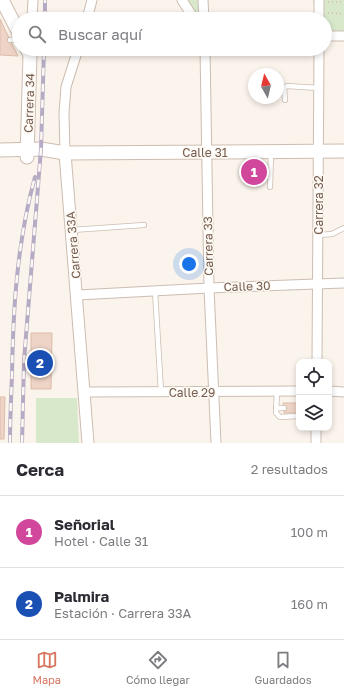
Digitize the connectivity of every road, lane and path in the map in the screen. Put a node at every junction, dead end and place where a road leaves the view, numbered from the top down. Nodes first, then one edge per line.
1 (2, 0) edge
2 (33, 0) edge
3 (92, 0) edge
4 (182, 0) edge
5 (203, 0) edge
6 (321, 1) edge
7 (344, 2) edge
8 (32, 12) edge
9 (88, 12) edge
10 (190, 12) edge
11 (204, 12) edge
12 (320, 12) edge
13 (344, 14) edge
14 (332, 15) edge
15 (12, 28) edge
16 (332, 36) edge
17 (344, 36) edge
18 (29, 56) edge
19 (76, 56) edge
20 (205, 56) edge
21 (319, 56) edge
22 (319, 88) junction
23 (285, 100) dead end
24 (0, 150) edge
25 (318, 151) junction
26 (344, 151) edge
27 (207, 152) junction
28 (271, 152) junction
29 (27, 153) junction
30 (65, 153) junction
31 (0, 157) edge
32 (270, 187) dead end
33 (144, 225) dead end
34 (344, 228) edge
35 (72, 230) junction
36 (318, 235) junction
37 (344, 283) edge
38 (317, 284) junction
39 (209, 288) junction
40 (155, 291) junction
41 (78, 295) junction
42 (316, 359) edge
43 (296, 391) edge
44 (332, 391) edge
45 (84, 392) junction
46 (161, 392) junction
47 (215, 392) junction
48 (277, 392) junction
49 (344, 392) edge
50 (276, 408) junction
51 (284, 408) dead end
52 (296, 416) edge
53 (316, 431) edge
54 (88, 443) edge
55 (216, 443) edge
56 (316, 443) edge

1 - 15 main road
2 - 8 street
3 - 9 street
4 - 10 street
5 - 11 street
6 - 7 path
6 - 12 street
13 - 14 path
16 - 17 street
18 - 29 main road, Carrera 34
19 - 30 street, Carrera 33A
20 - 27 street, Carrera 33
21 - 22 street, Carrera 32
22 - 23 lane
22 - 25 street, Carrera 32
24 - 29 main road, Calle 31
25 - 26 main road, Calle 31
25 - 28 main road, Calle 31
25 - 36 street, Carrera 32
27 - 28 main road, Calle 31
27 - 30 main road, Calle 31
27 - 39 street, Carrera 33
28 - 32 lane
29 - 30 main road, Calle 31
29 - 31 main road, Calle 31
30 - 35 street, Carrera 33A
33 - 35 lane
34 - 36 lane
35 - 41 street, Carrera 33A
36 - 38 street, Carrera 32
37 - 38 street, Calle 30
38 - 39 street, Calle 30
38 - 42 street, Carrera 32
39 - 40 street, Calle 30
39 - 47 street, Carrera 33
40 - 41 street, Calle 30
40 - 46 lane
41 - 45 street, Carrera 33A
43 - 48 street, Calle 29
44 - 49 street
45 - 46 street, Calle 29
45 - 54 street, Carrera 33A
46 - 47 street, Calle 29
47 - 48 street, Calle 29
47 - 55 street, Carrera 33
48 - 50 lane
50 - 51 lane
50 - 52 lane
53 - 56 street

